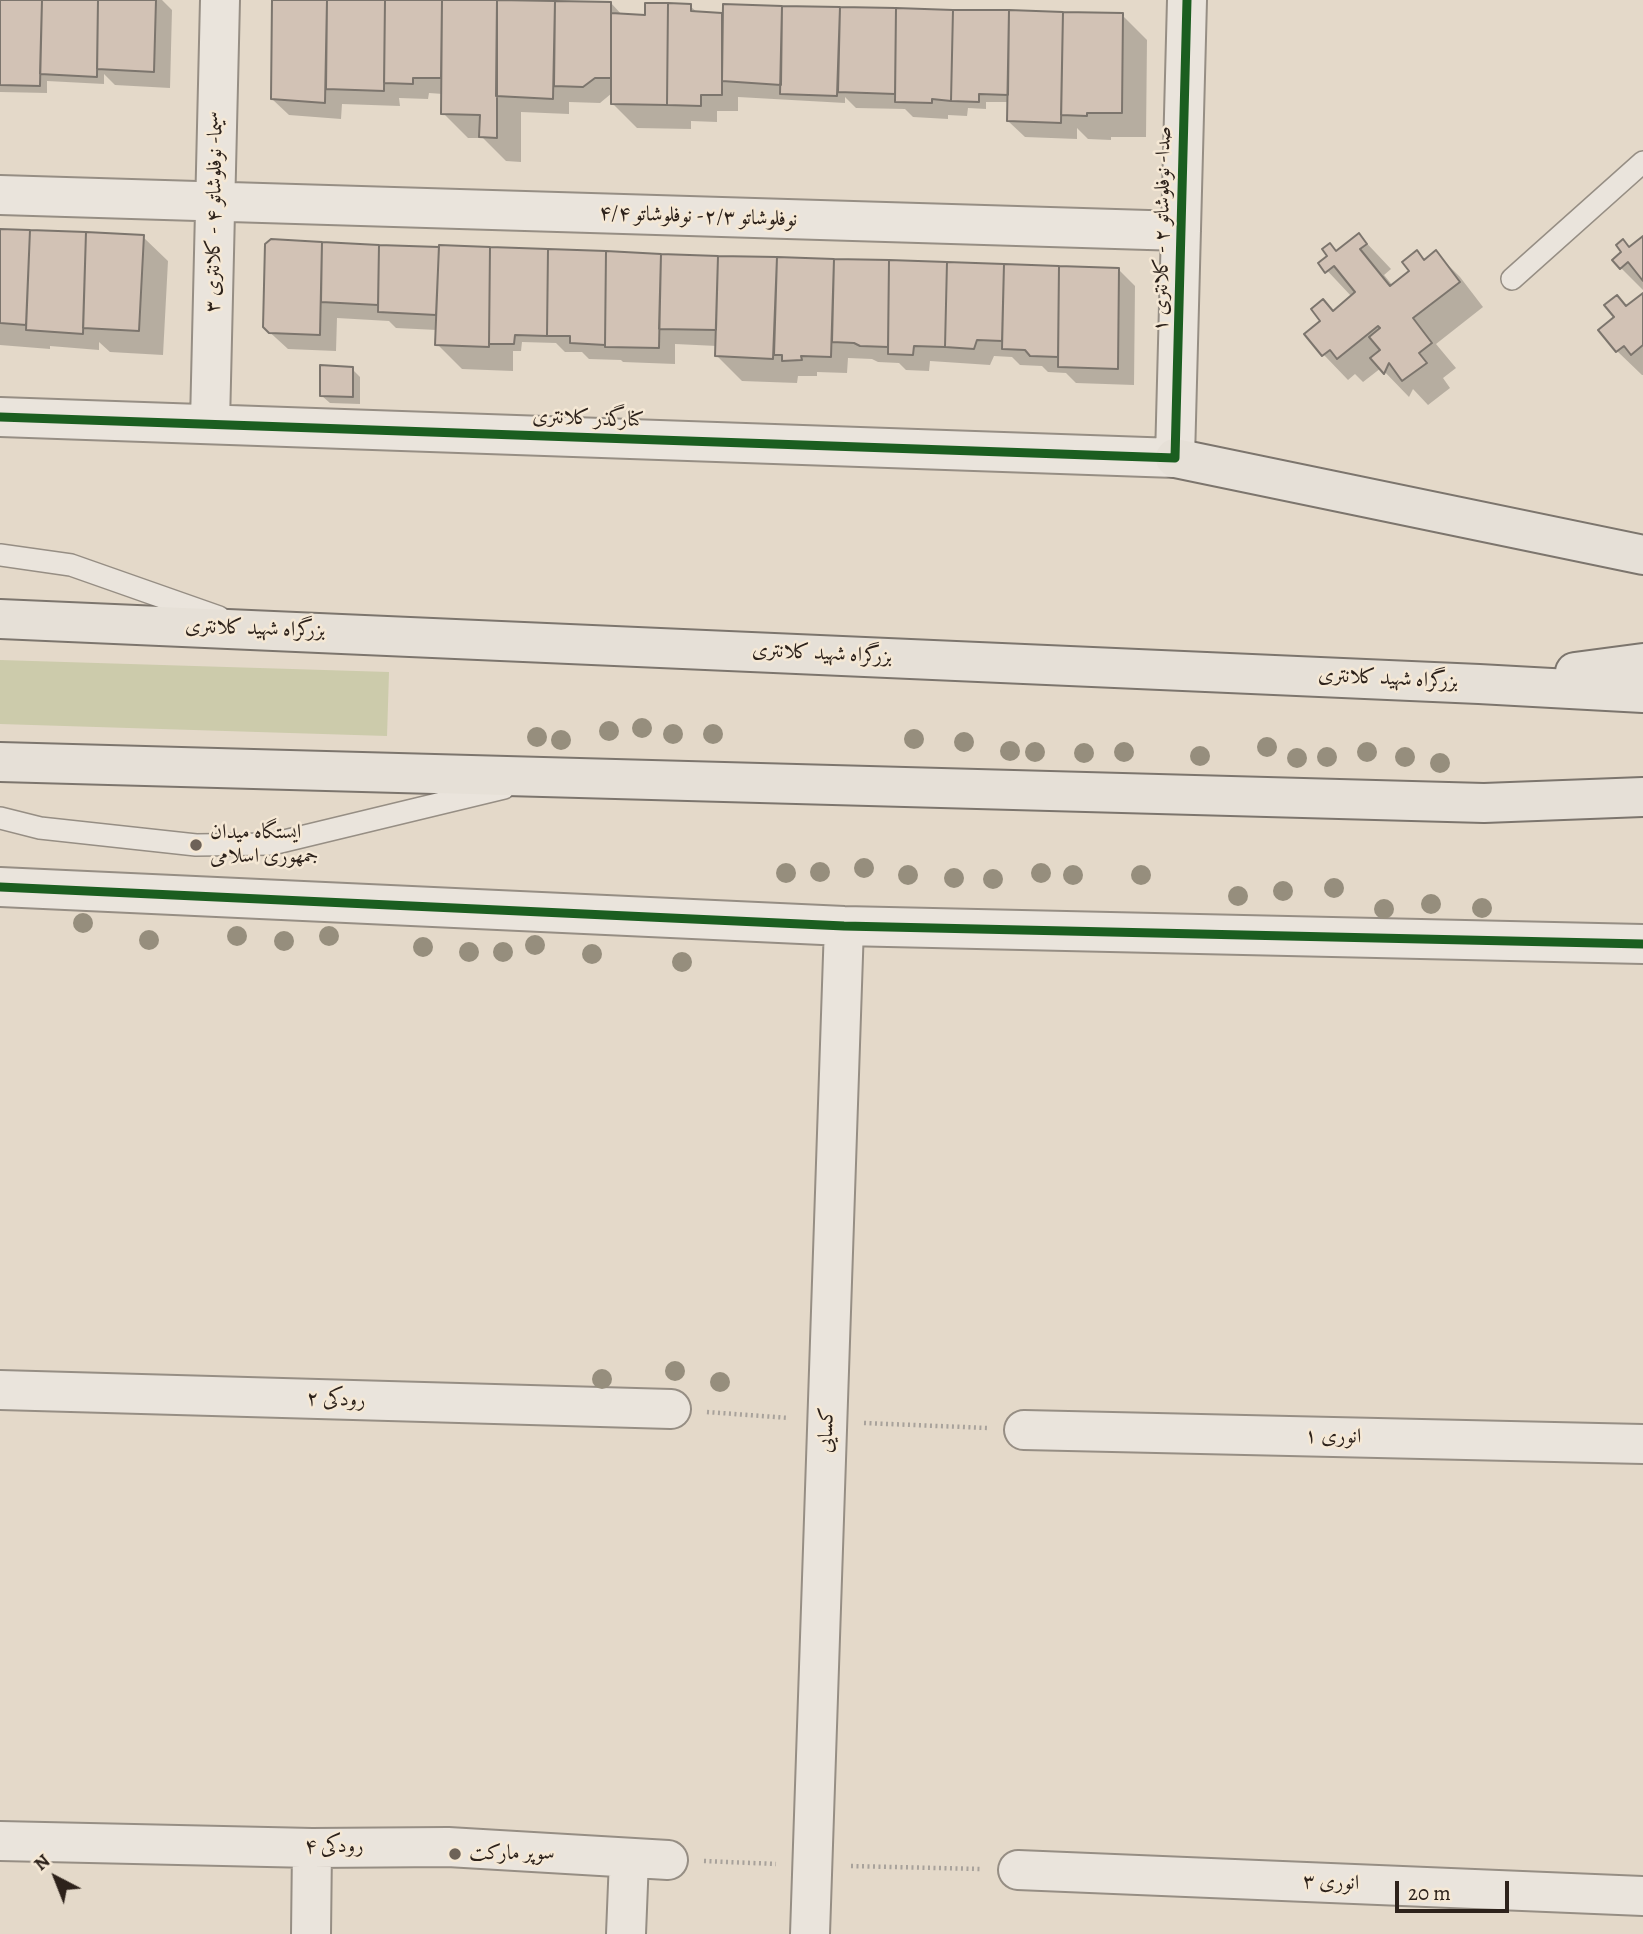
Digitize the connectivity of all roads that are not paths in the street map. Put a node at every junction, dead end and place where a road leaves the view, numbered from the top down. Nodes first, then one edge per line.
1 (220, 0) edge
2 (1187, 0) edge
3 (1643, 162) edge
4 (0, 195) edge
5 (215, 202) junction
6 (1181, 232) junction
7 (1511, 279) dead end
8 (0, 417) edge
9 (210, 423) junction
10 (1175, 458) junction
11 (0, 555) edge
12 (1643, 555) edge
13 (0, 619) edge
14 (254, 629) junction
15 (1643, 663) edge
16 (1479, 684) junction
17 (1643, 693) edge
18 (0, 762) edge
19 (544, 778) junction
20 (1643, 797) edge
21 (1484, 803) junction
22 (0, 818) edge
23 (1643, 821) edge
24 (0, 887) edge
25 (844, 926) junction
26 (1643, 944) edge
27 (0, 1390) edge
28 (671, 1409) dead end
29 (1024, 1430) dead end
30 (1643, 1444) edge
31 (0, 1841) edge
32 (312, 1848) junction
33 (629, 1859) junction
34 (668, 1860) dead end
35 (1018, 1870) dead end
36 (1643, 1896) edge
37 (311, 1934) edge
38 (626, 1934) edge
39 (810, 1934) edge

1 - 5 street, سیما- نوفلوشاتو ۴ - کلانتری ۳
2 - 6 street, صدا- نوفلوشاتو ۲ - کلانتری ۱
3 - 7 lane
4 - 5 street, نوفلوشاتو ۲/۳- نوفلوشاتو ۴/۴
5 - 6 street, نوفلوشاتو ۲/۳- نوفلوشاتو ۴/۴
5 - 9 street, سیما- نوفلوشاتو ۴ - کلانتری ۳
6 - 10 street, صدا- نوفلوشاتو ۲ - کلانتری ۱
8 - 9 street, کنارگذر کلانتری
9 - 10 street, کنارگذر کلانتری
10 - 12 highway
11 - 14 lane
13 - 14 highway, بزرگراه شهید کلانتری
14 - 16 highway, بزرگراه شهید کلانتری
15 - 16 highway
16 - 17 highway, بزرگراه شهید کلانتری
18 - 19 highway
19 - 21 highway
19 - 22 lane
20 - 21 highway
21 - 23 highway
24 - 25 street
25 - 26 street
25 - 39 street, کسایی
27 - 28 street, رودکی ۲
29 - 30 street, انوری ۱
31 - 32 street, رودکی ۴
32 - 33 street, رودکی ۴
32 - 37 street
33 - 34 street, رودکی ۴
33 - 38 street
35 - 36 street, انوری ۳

